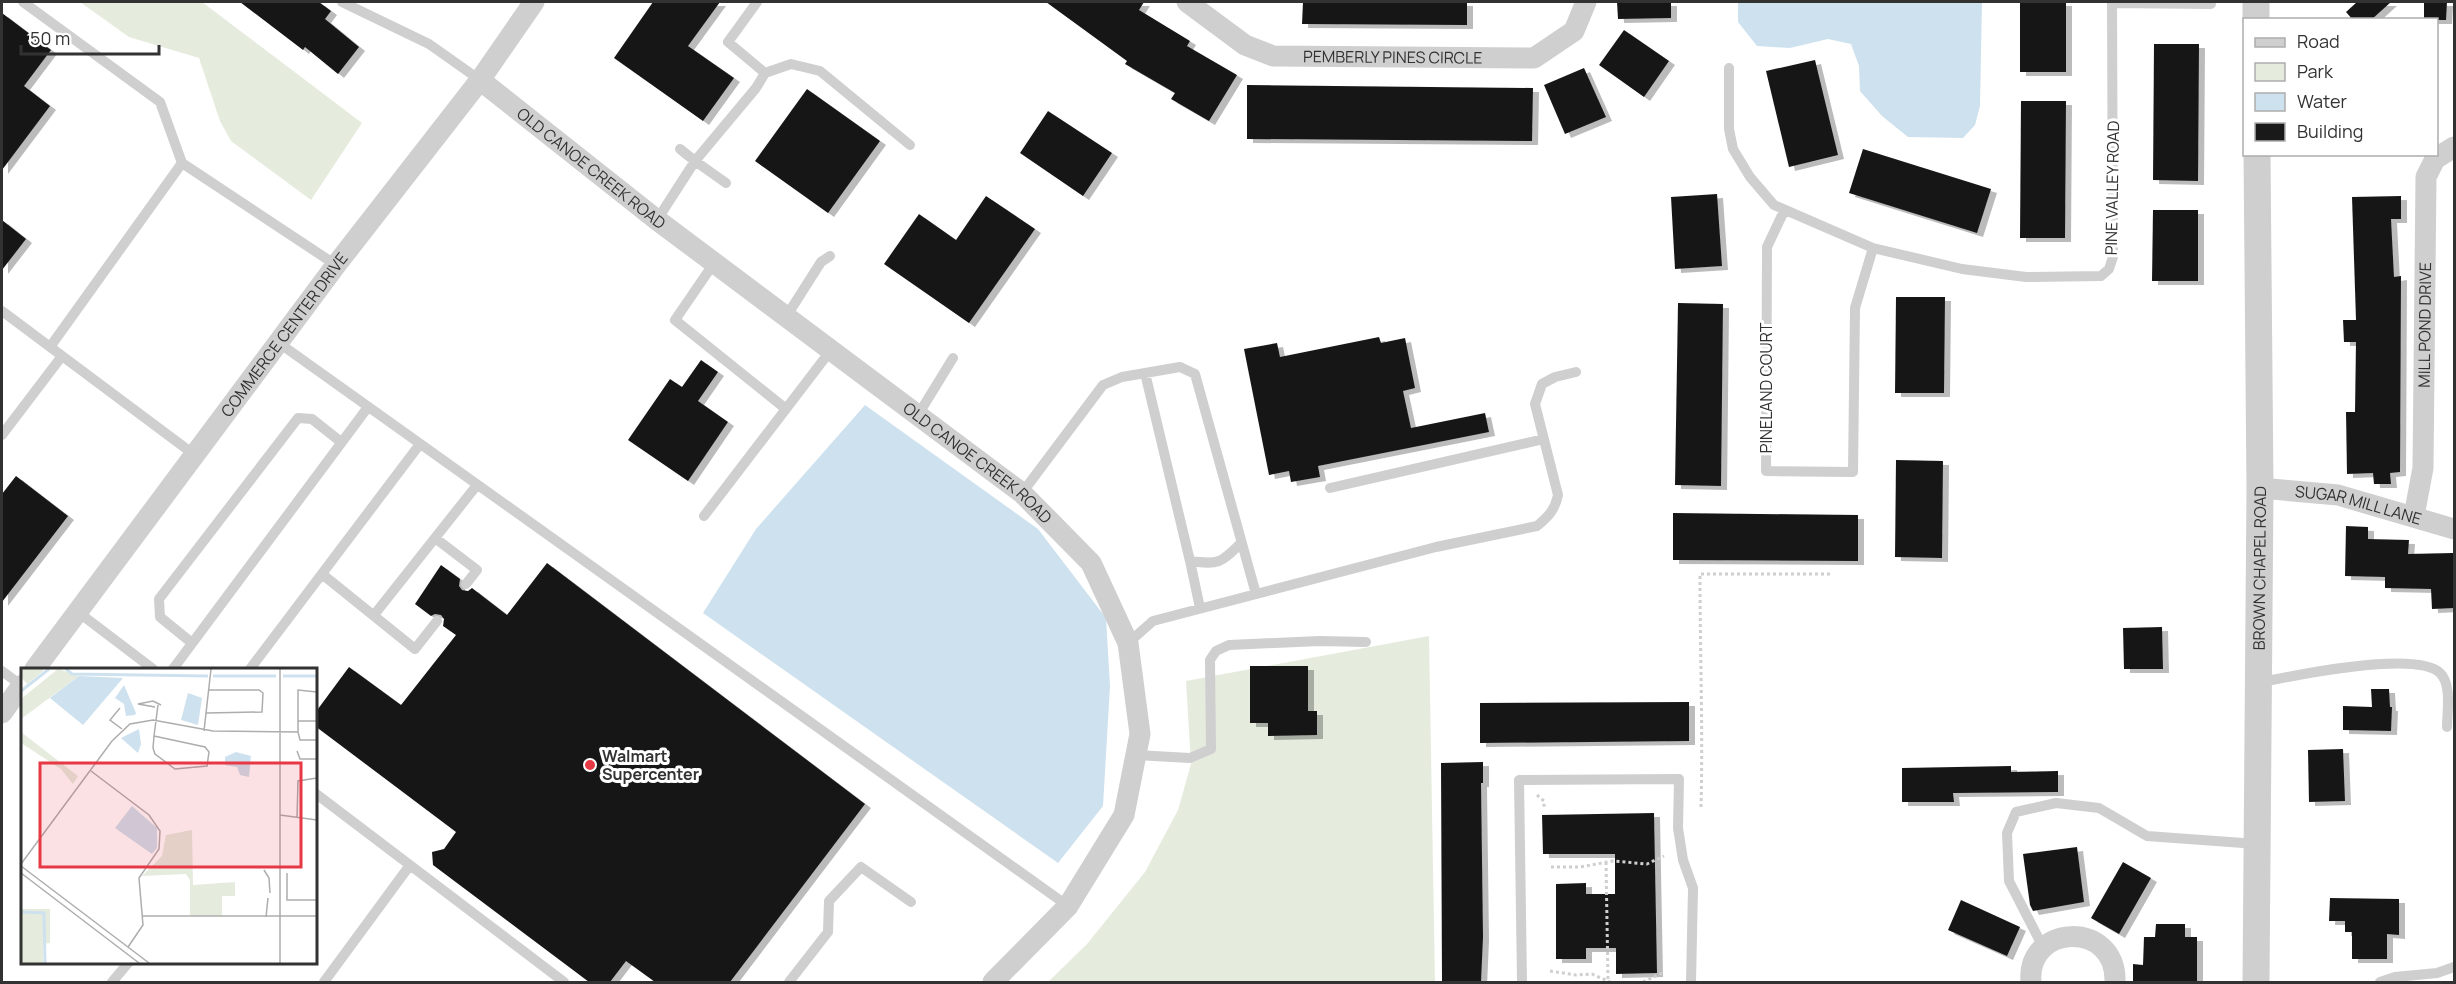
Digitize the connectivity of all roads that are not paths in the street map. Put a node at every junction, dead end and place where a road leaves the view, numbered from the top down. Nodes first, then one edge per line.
1 (23, 2) edge
2 (342, 2) edge
3 (534, 2) edge
4 (757, 2) edge
5 (1187, 2) edge
6 (1586, 2) edge
7 (2112, 2) edge
8 (2256, 2) edge
9 (2211, 4) dead end
10 (2256, 18) edge
11 (1729, 68) dead end
12 (765, 73) junction
13 (480, 80) junction
14 (910, 145) dead end
15 (2454, 147) edge
16 (680, 148) dead end
17 (2257, 156) edge
18 (695, 161) junction
19 (182, 163) junction
20 (726, 183) dead end
21 (1784, 211) junction
22 (657, 220) junction
23 (1873, 248) junction
24 (830, 256) dead end
25 (714, 263) junction
26 (336, 265) junction
27 (2, 311) edge
28 (786, 317) junction
29 (279, 343) junction
30 (50, 347) junction
31 (831, 350) junction
32 (62, 356) junction
33 (953, 358) dead end
34 (1576, 372) dead end
35 (1145, 373) junction
36 (368, 407) junction
37 (786, 409) junction
38 (918, 415) junction
39 (2, 435) edge
40 (1544, 439) junction
41 (341, 442) junction
42 (420, 444) junction
43 (196, 456) junction
44 (477, 485) junction
45 (1330, 488) dead end
46 (2260, 488) junction
47 (1022, 493) junction
48 (704, 516) dead end
49 (2414, 516) junction
50 (2454, 529) edge
51 (435, 538) junction
52 (1241, 543) junction
53 (1190, 561) junction
54 (322, 574) junction
55 (466, 584) dead end
56 (1256, 594) junction
57 (1200, 608) junction
58 (78, 612) junction
59 (374, 615) junction
60 (437, 621) dead end
61 (1366, 642) dead end
62 (192, 643) junction
63 (1128, 643) junction
64 (36, 668) edge
65 (152, 668) edge
66 (174, 668) edge
67 (251, 668) edge
68 (2, 671) edge
69 (2258, 683) junction
70 (21, 685) edge
71 (21, 687) edge
72 (2, 713) edge
73 (2447, 727) dead end
74 (1136, 755) junction
75 (316, 793) edge
76 (2257, 844) junction
77 (410, 865) junction
78 (911, 902) dead end
79 (1068, 906) junction
80 (2043, 948) junction
81 (128, 963) edge
82 (2454, 967) edge
83 (112, 982) edge
84 (324, 982) edge
85 (564, 982) edge
86 (789, 982) edge
87 (993, 982) edge
88 (1522, 982) edge
89 (1692, 982) edge
90 (2031, 982) edge
91 (2115, 982) edge
92 (2256, 982) edge
93 (2380, 982) edge

1 - 19 lane
2 - 13 lane
3 - 13 street, COMMERCE CENTER DRIVE
4 - 12 lane
5 - 6 street, PEMBERLY PINES CIRCLE
7 - 9 lane
7 - 23 lane, PINE VALLEY ROAD
8 - 10 street
11 - 21 lane, PINE VALLEY ROAD
12 - 14 lane
12 - 18 lane
13 - 22 street, OLD CANOE CREEK ROAD
13 - 26 street, COMMERCE CENTER DRIVE
15 - 49 street, MILL POND DRIVE
16 - 18 lane
17 - 46 street, BROWN CHAPEL ROAD
18 - 20 lane
18 - 22 lane
19 - 26 lane
19 - 30 lane
21 - 23 lane, PINE VALLEY ROAD
21 - 23 lane, PINELAND COURT
22 - 25 street, OLD CANOE CREEK ROAD
24 - 28 lane
25 - 28 street, OLD CANOE CREEK ROAD
25 - 37 lane
26 - 29 street, COMMERCE CENTER DRIVE
27 - 30 lane
28 - 31 street, OLD CANOE CREEK ROAD
29 - 36 lane
29 - 43 street, COMMERCE CENTER DRIVE
30 - 32 lane
31 - 37 lane
31 - 38 street, OLD CANOE CREEK ROAD
32 - 39 lane
32 - 43 lane
33 - 38 lane
34 - 40 lane
35 - 47 lane
35 - 52 lane
35 - 53 lane
36 - 41 lane
36 - 42 lane
37 - 48 lane
38 - 47 street, OLD CANOE CREEK ROAD
40 - 45 lane
40 - 56 lane
41 - 62 lane
41 - 62 lane
42 - 44 lane
42 - 54 lane
43 - 58 street, COMMERCE CENTER DRIVE
44 - 51 lane
44 - 79 lane
46 - 49 street, SUGAR MILL LANE
46 - 69 street, BROWN CHAPEL ROAD
47 - 63 street, OLD CANOE CREEK ROAD
49 - 50 street, SUGAR MILL LANE
51 - 55 lane
51 - 59 lane
52 - 53 lane
52 - 56 lane
53 - 57 lane
54 - 59 lane
54 - 67 lane
56 - 57 lane
57 - 63 lane
58 - 64 street, COMMERCE CENTER DRIVE
58 - 65 lane
59 - 60 lane
61 - 74 lane
62 - 66 lane
63 - 74 street, OLD CANOE CREEK ROAD
68 - 70 lane
69 - 73 lane
69 - 76 street, BROWN CHAPEL ROAD
71 - 72 street
74 - 79 street, OLD CANOE CREEK ROAD
75 - 77 lane
76 - 80 lane
76 - 92 street, BROWN CHAPEL ROAD
77 - 84 lane
77 - 85 lane
78 - 86 lane
79 - 87 street, OLD CANOE CREEK ROAD
80 - 90 street
80 - 91 street
81 - 83 lane
82 - 93 lane
88 - 89 lane

